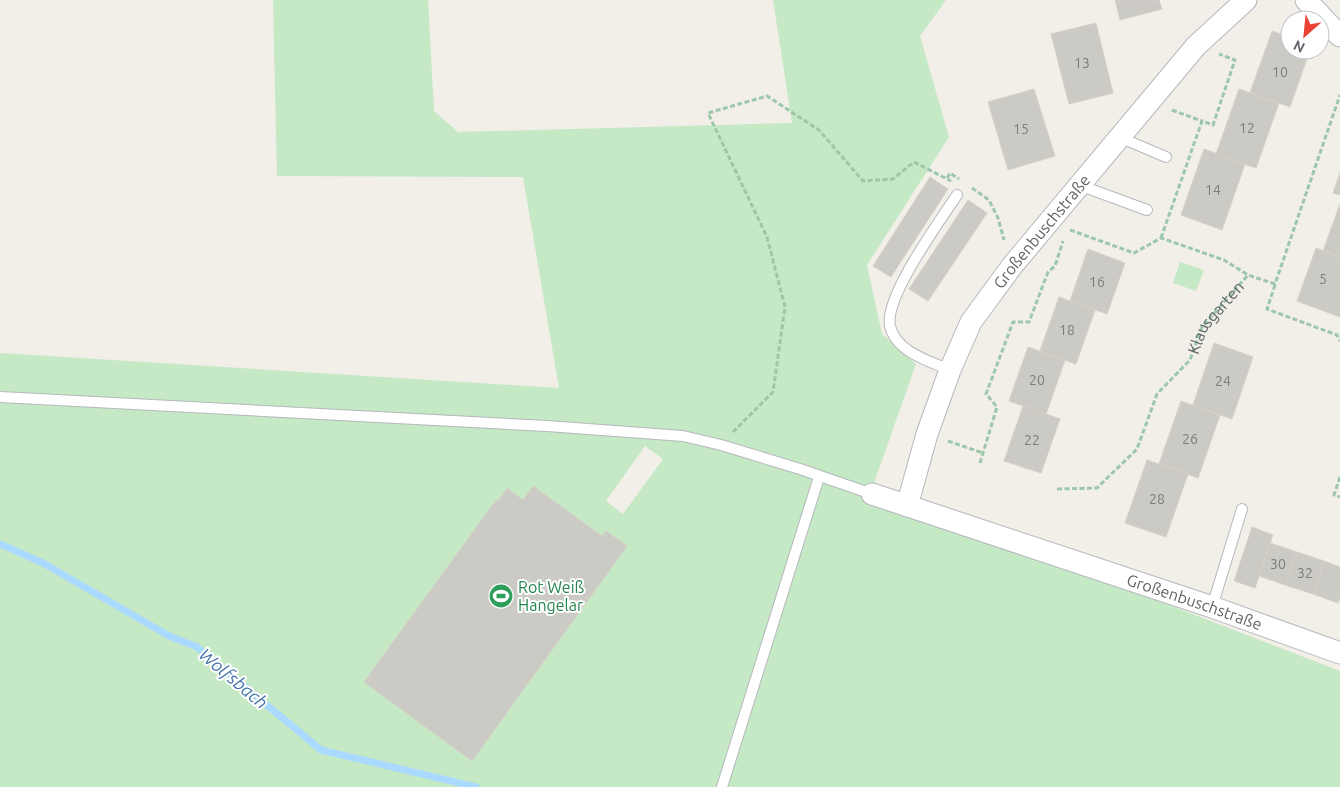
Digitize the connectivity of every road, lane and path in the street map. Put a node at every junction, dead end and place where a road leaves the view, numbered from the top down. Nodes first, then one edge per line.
1 (1246, 0) edge
2 (1306, 0) edge
3 (1340, 36) edge
4 (1196, 46) junction
5 (1340, 95) edge
6 (1148, 102) junction
7 (1202, 121) junction
8 (1119, 137) junction
9 (1166, 157) dead end
10 (1079, 185) junction
11 (957, 195) dead end
12 (1147, 210) dead end
13 (1059, 224) junction
14 (1162, 238) junction
15 (1012, 266) junction
16 (1248, 275) junction
17 (1276, 284) junction
18 (1340, 341) edge
19 (950, 370) junction
20 (0, 397) edge
21 (928, 434) junction
22 (720, 445) junction
23 (983, 453) junction
24 (980, 463) dead end
25 (1340, 476) edge
26 (819, 477) junction
27 (1057, 489) dead end
28 (872, 494) joint
29 (1340, 497) edge
30 (907, 506) junction
31 (1242, 509) dead end
32 (1212, 607) junction
33 (1340, 653) edge
34 (722, 787) edge

1 - 4 street, Großenbuschstraße
2 - 3 street
4 - 6 street, Großenbuschstraße
4 - 7 path
5 - 17 path
6 - 7 path
6 - 8 street, Großenbuschstraße
7 - 14 path
8 - 9 lane
8 - 10 street, Großenbuschstraße
10 - 12 lane
10 - 13 street, Großenbuschstraße
11 - 19 lane
13 - 14 path
13 - 15 street, Großenbuschstraße
13 - 23 path
14 - 16 path
15 - 19 street, Großenbuschstraße
15 - 22 path
16 - 17 path, Klausgarten
16 - 27 path, Klausgarten
17 - 18 path
19 - 21 street, Großenbuschstraße
20 - 22 lane
21 - 23 path
21 - 30 street, Großenbuschstraße
22 - 26 lane
23 - 24 path
25 - 29 path
26 - 28 lane
26 - 34 lane
28 - 30 street, Großenbuschstraße
30 - 32 street, Großenbuschstraße
31 - 32 lane
32 - 33 street, Großenbuschstraße

